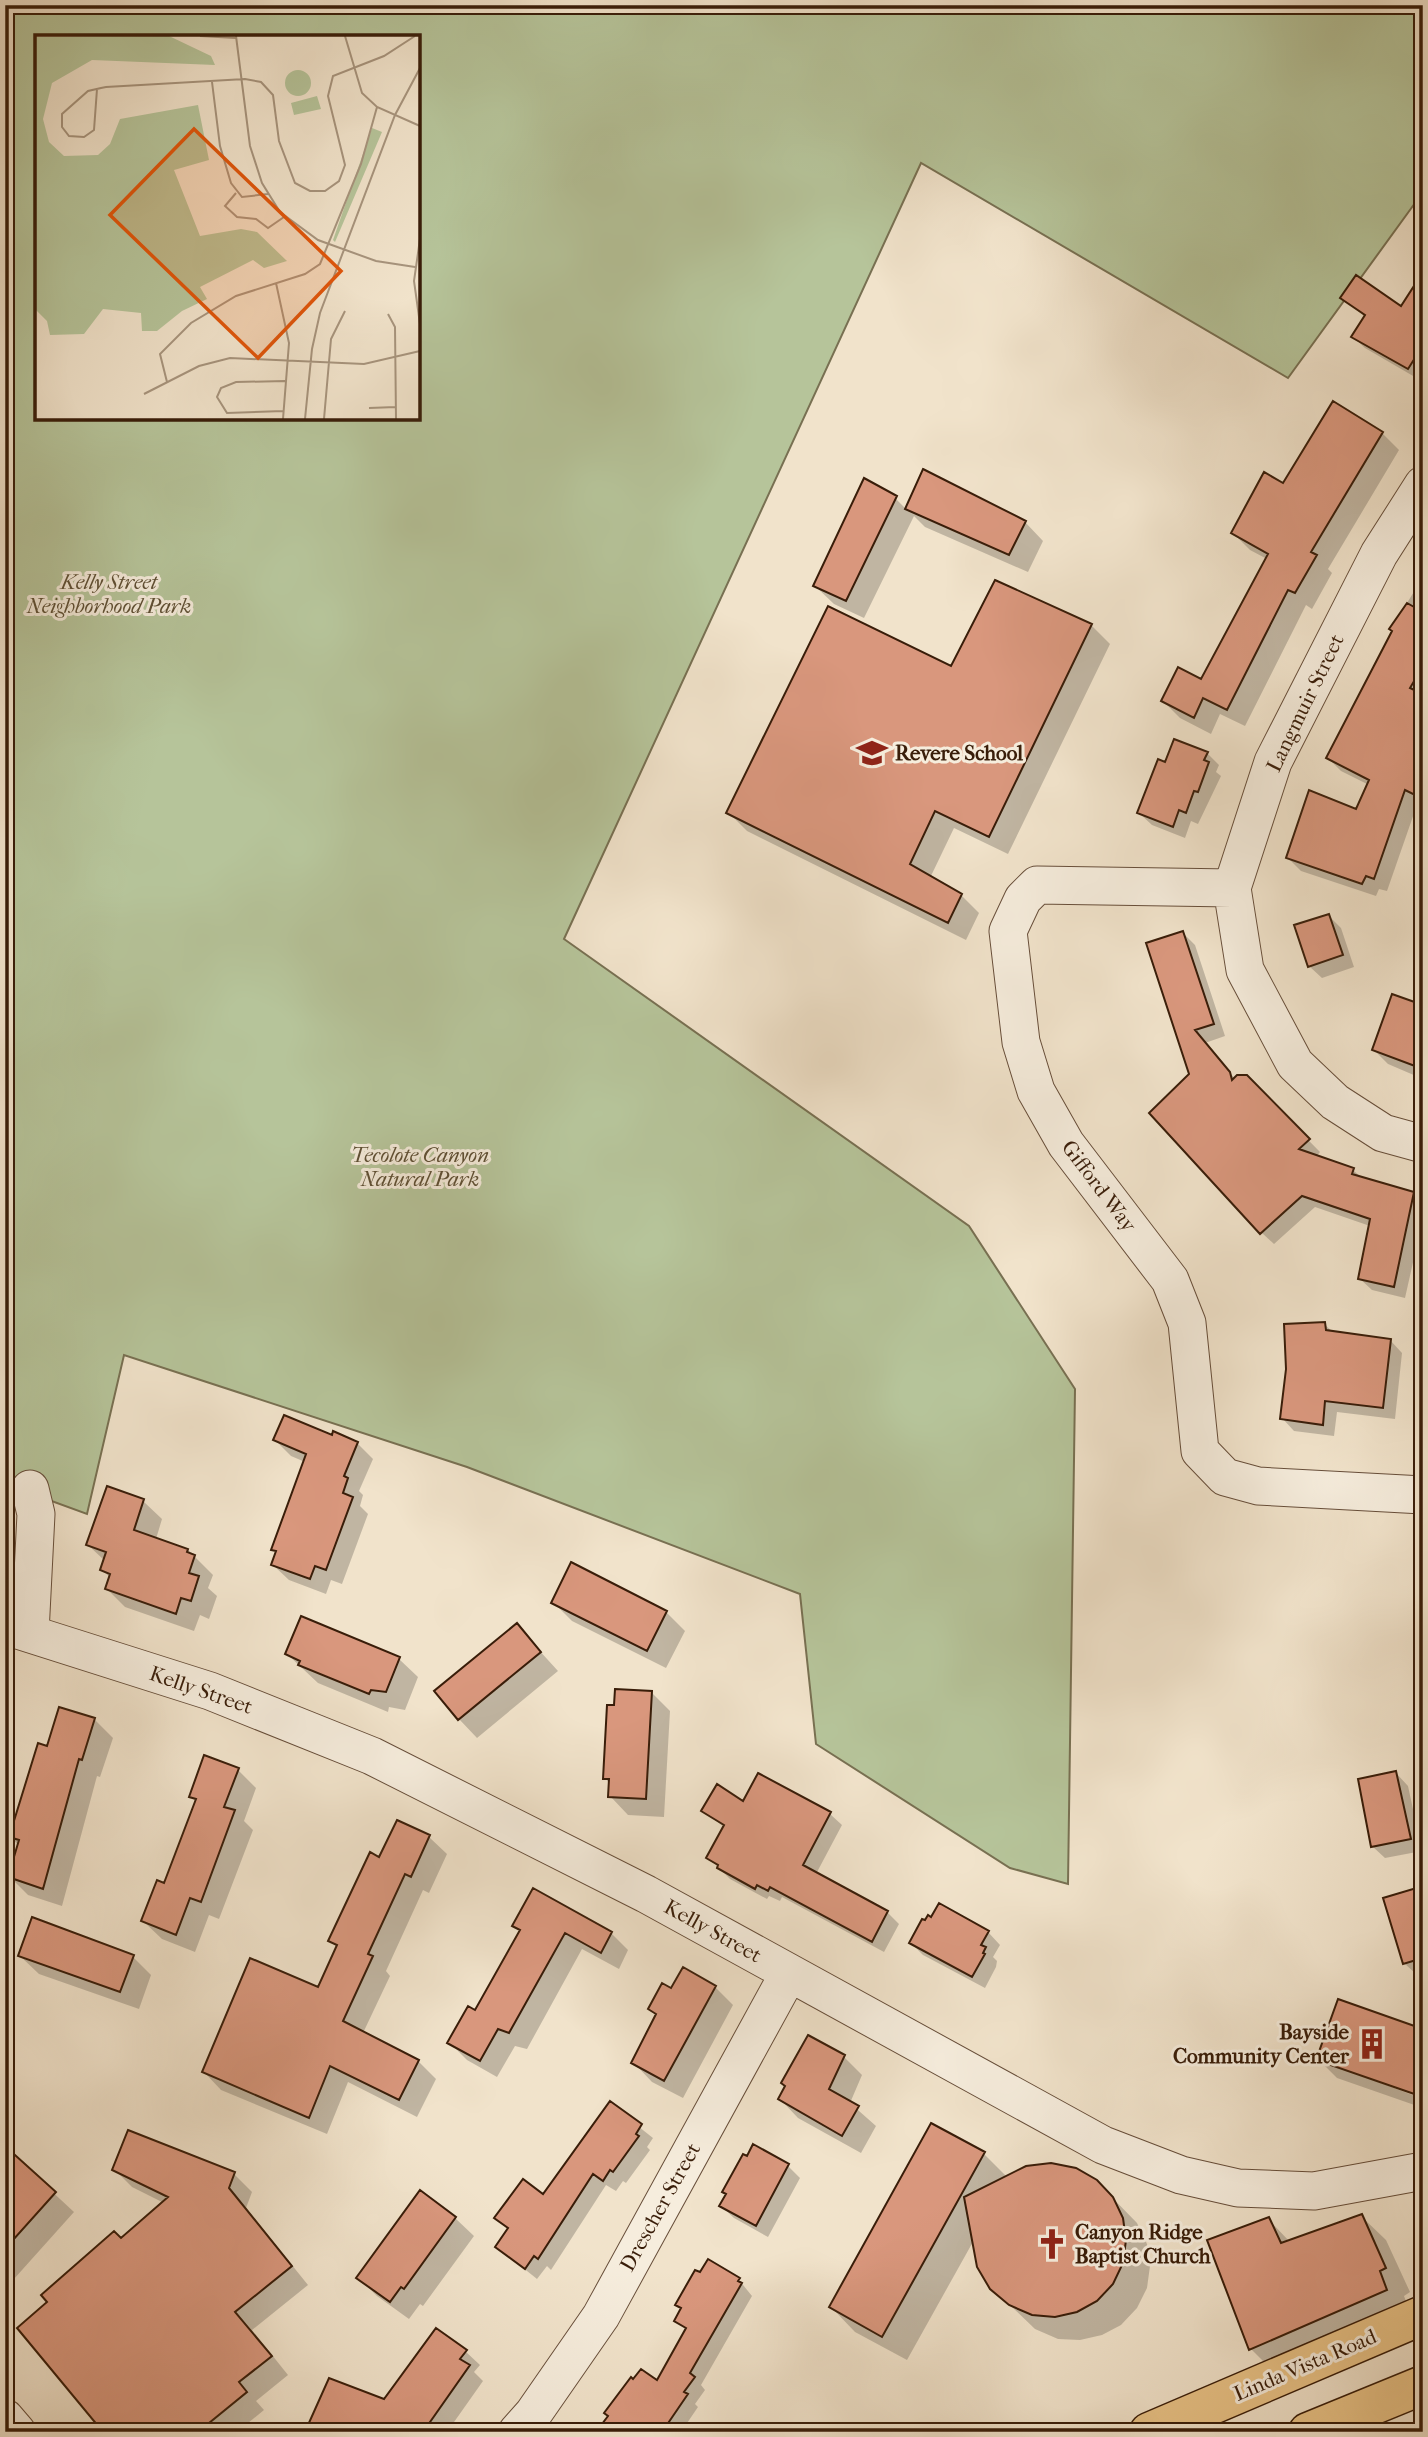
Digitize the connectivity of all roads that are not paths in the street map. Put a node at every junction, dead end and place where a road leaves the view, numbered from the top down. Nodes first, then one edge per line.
1 (1423, 485) edge
2 (1232, 888) junction
3 (1423, 1144) edge
4 (30, 1489) dead end
5 (1423, 1496) edge
6 (18, 1629) edge
7 (789, 1973) junction
8 (1423, 2172) edge
9 (1423, 2315) edge
10 (1423, 2385) edge
11 (5, 2418) edge
12 (17, 2432) edge
13 (517, 2432) edge
14 (1149, 2432) edge
15 (1308, 2432) edge

1 - 2 street, Langmuir Street
2 - 3 street, Langmuir Street
2 - 5 street, Gifford Way
4 - 6 street
6 - 7 street, Kelly Street
7 - 8 street, Kelly Street
7 - 13 street, Drescher Street
9 - 14 main road, Linda Vista Road
10 - 15 main road
11 - 12 street

